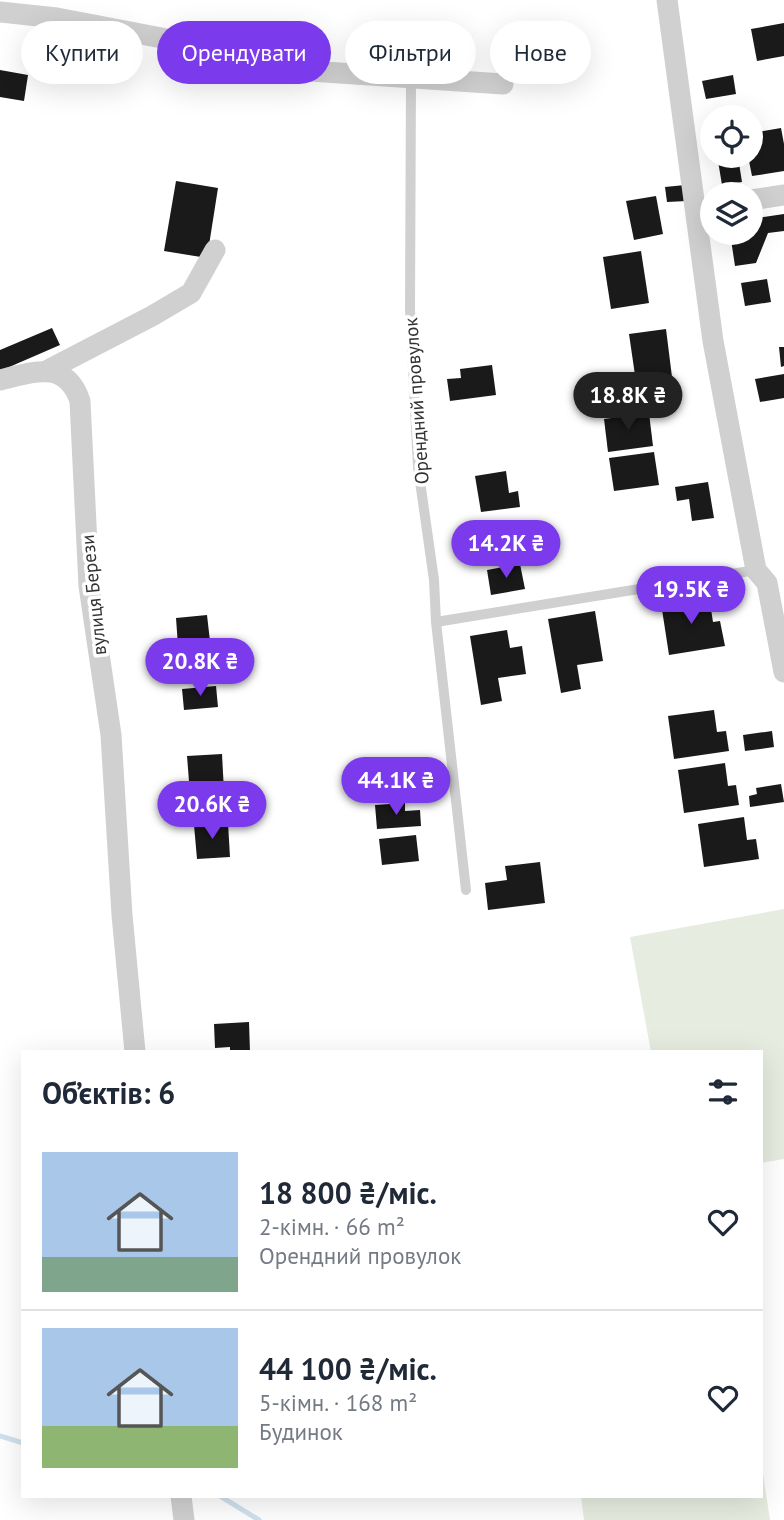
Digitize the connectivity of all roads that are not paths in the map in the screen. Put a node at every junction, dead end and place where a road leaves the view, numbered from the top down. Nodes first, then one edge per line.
1 (667, 0) edge
2 (60, 9) edge
3 (0, 12) edge
4 (345, 73) edge
5 (476, 83) edge
6 (411, 84) edge
7 (503, 85) dead end
8 (700, 186) edge
9 (784, 195) edge
10 (763, 198) edge
11 (707, 245) edge
12 (215, 250) dead end
13 (46, 371) junction
14 (0, 380) edge
15 (769, 578) edge
16 (436, 622) junction
17 (784, 672) edge
18 (466, 890) dead end
19 (135, 1050) edge
20 (181, 1498) edge
21 (184, 1520) edge

1 - 8 street
2 - 3 street
2 - 4 street
5 - 7 street
6 - 16 lane, Орендний провулок
9 - 10 street
11 - 15 street
12 - 13 street
13 - 14 street
13 - 19 street, вулиця Берези
15 - 16 lane
15 - 17 street
16 - 18 lane, Орендний провулок
20 - 21 street

